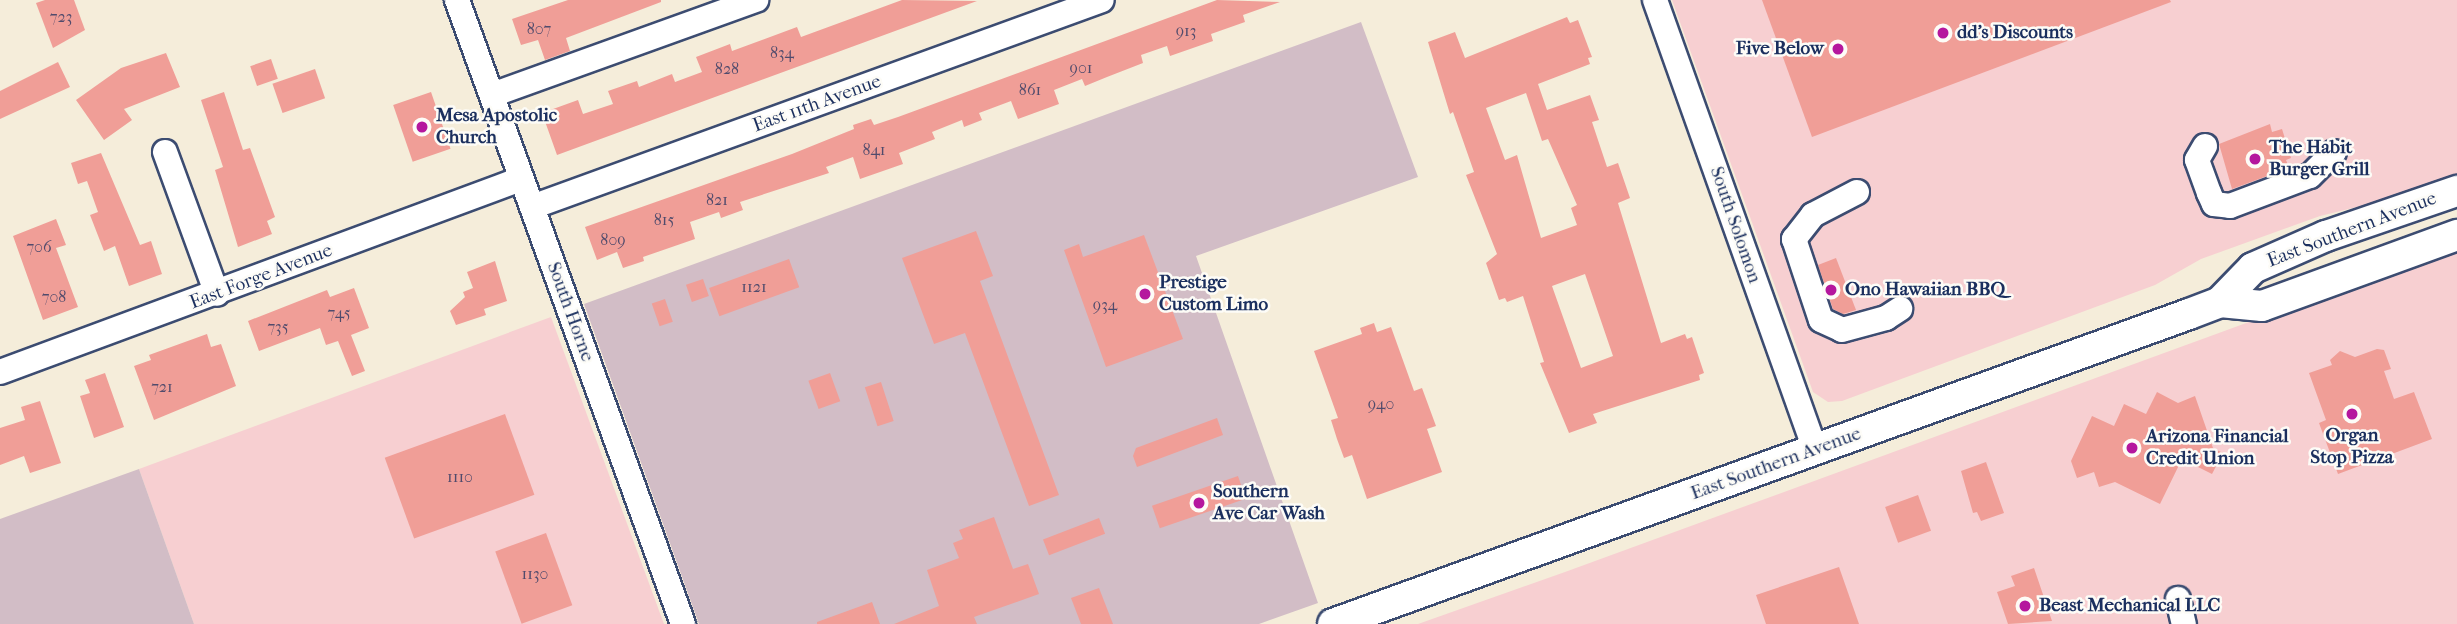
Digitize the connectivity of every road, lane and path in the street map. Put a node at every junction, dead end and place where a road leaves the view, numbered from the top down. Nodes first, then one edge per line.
1 (457, 0) edge
2 (756, 0) edge
3 (1102, 0) edge
4 (1655, 0) edge
5 (492, 95) junction
6 (2204, 136) dead end
7 (165, 152) dead end
8 (2334, 152) dead end
9 (521, 178) junction
10 (2457, 191) edge
11 (1857, 192) dead end
12 (532, 207) junction
13 (2457, 218) edge
14 (2457, 235) edge
15 (2357, 272) junction
16 (217, 294) junction
17 (2220, 303) junction
18 (1900, 309) dead end
19 (2, 364) edge
20 (1815, 450) junction
21 (2178, 599) dead end
22 (684, 624) edge
23 (1333, 624) edge
24 (2184, 624) edge

1 - 5 street, South Horne
2 - 5 street
3 - 12 street, East 11th Avenue
4 - 20 street, South Solomon
5 - 9 street, South Horne
6 - 8 street
7 - 16 street
9 - 12 street, South Horne
9 - 16 street, East Forge Avenue
10 - 17 main road, East Southern Avenue
11 - 18 street
12 - 22 street, South Horne
13 - 15 main road
14 - 15 main road, East Southern Avenue
15 - 17 main road, East Southern Avenue
16 - 19 street, East Forge Avenue
17 - 20 main road, East Southern Avenue
20 - 23 main road, East Southern Avenue
21 - 24 street

